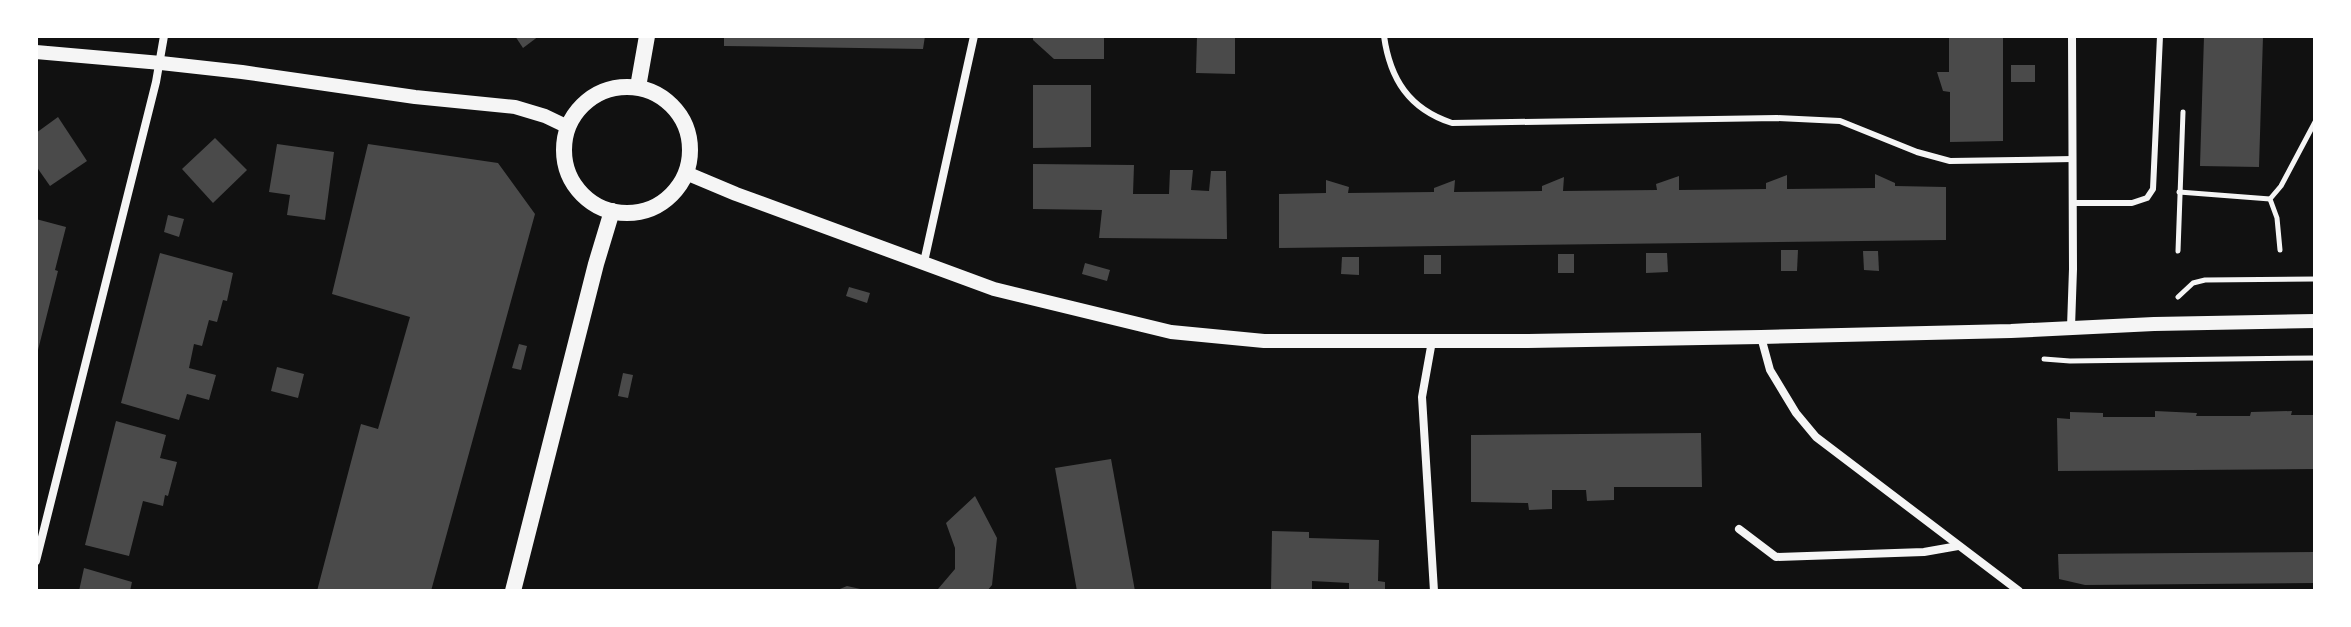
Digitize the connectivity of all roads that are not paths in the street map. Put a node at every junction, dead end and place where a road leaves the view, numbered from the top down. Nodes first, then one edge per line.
1 (164, 36) edge
2 (647, 36) edge
3 (974, 36) edge
4 (1384, 36) edge
5 (2072, 36) edge
6 (2160, 36) edge
7 (36, 52) edge
8 (161, 63) junction
9 (638, 87) junction
10 (568, 127) junction
11 (2073, 159) junction
12 (686, 173) junction
13 (2072, 203) junction
14 (612, 211) junction
15 (924, 262) junction
16 (2315, 321) edge
17 (2071, 327) junction
18 (1761, 337) junction
19 (1432, 341) junction
20 (1739, 529) dead end
21 (1958, 546) junction
22 (36, 561) edge
23 (513, 591) edge
24 (1434, 591) edge
25 (2019, 591) edge

1 - 8 street
2 - 9 main road
3 - 15 street
4 - 11 lane
5 - 11 street
6 - 13 lane
7 - 8 street
8 - 10 street
8 - 22 street
9 - 10 main road
9 - 12 main road
10 - 14 main road
11 - 13 street
12 - 14 main road
12 - 15 street
13 - 17 street
14 - 23 main road
15 - 19 street
16 - 17 street
17 - 18 street
18 - 19 street
18 - 21 street
19 - 24 street
20 - 21 street
21 - 25 street

